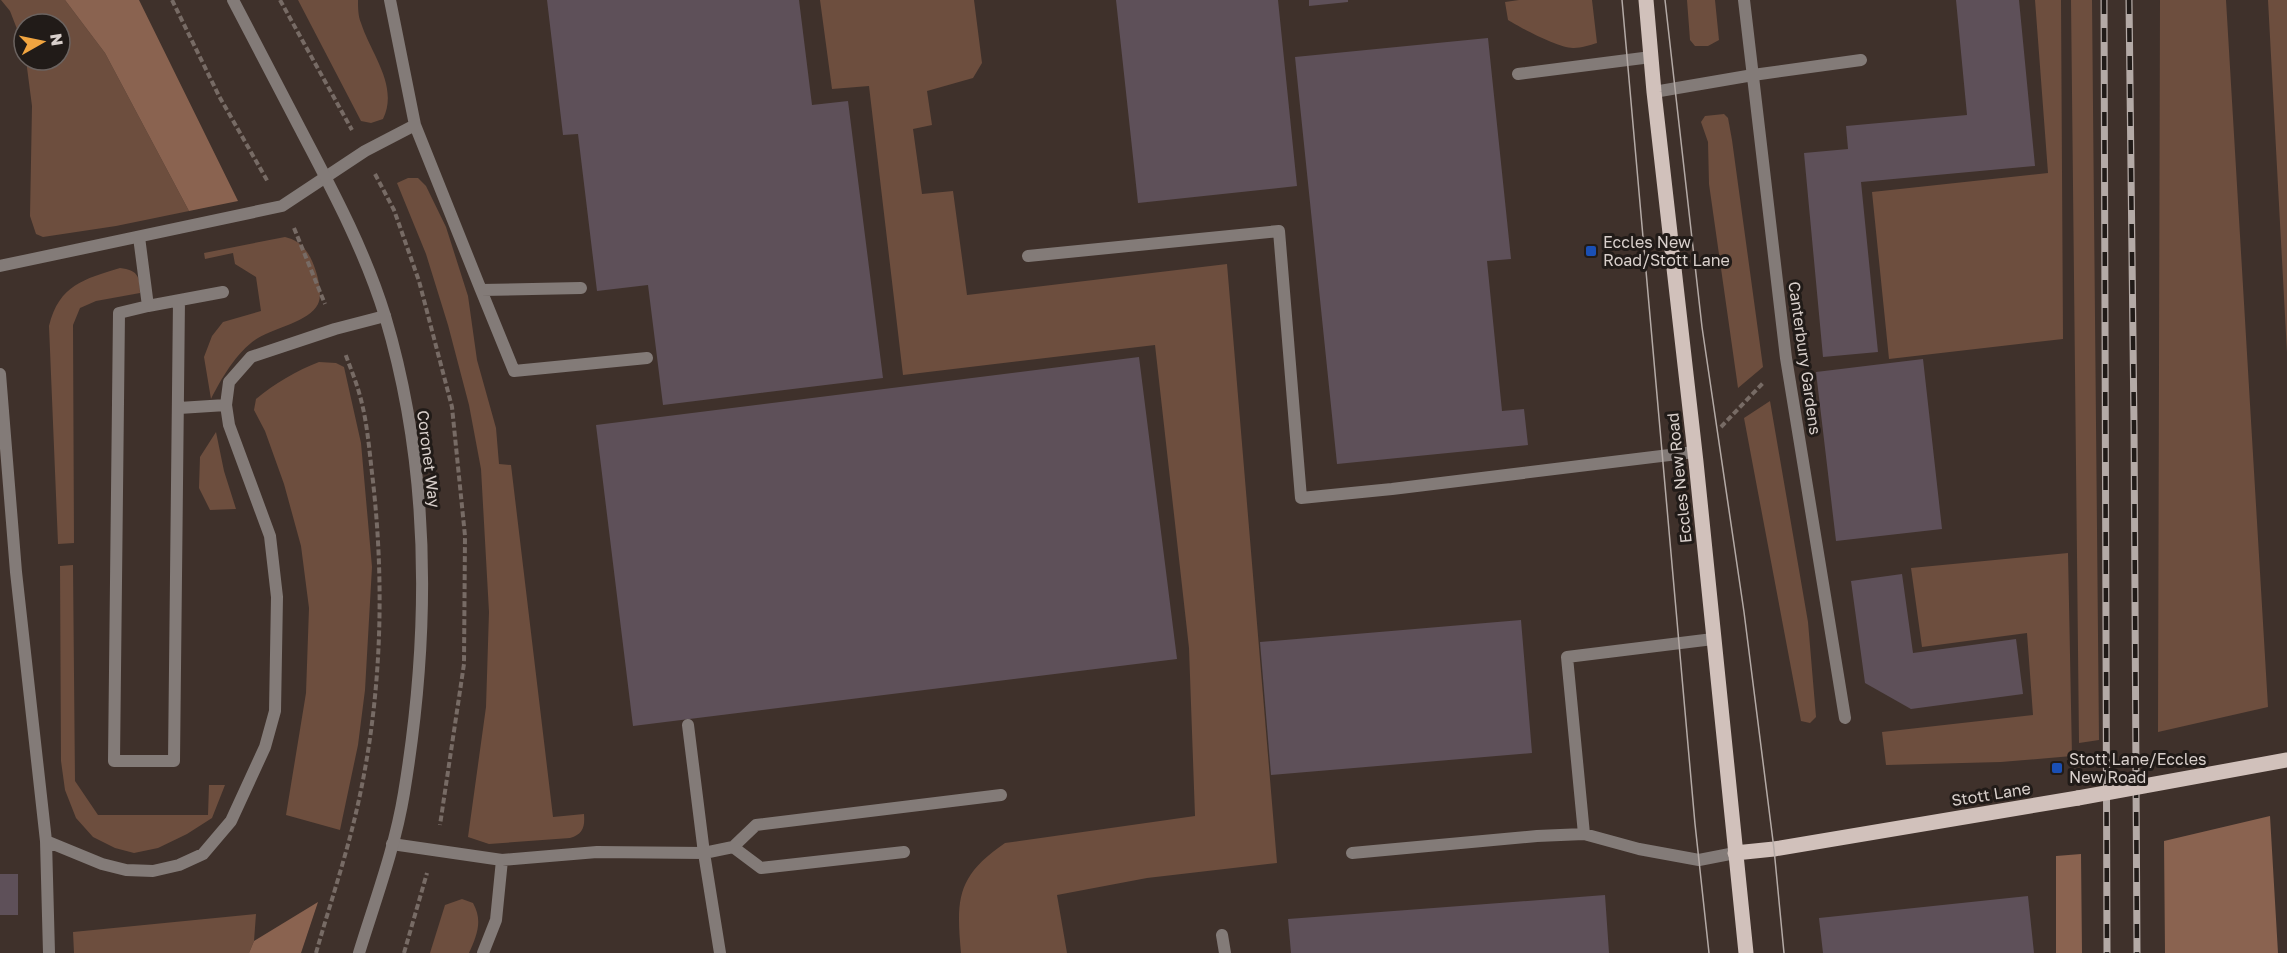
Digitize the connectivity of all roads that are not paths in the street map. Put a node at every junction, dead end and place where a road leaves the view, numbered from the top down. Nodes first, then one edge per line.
1 (233, 0) edge
2 (390, 0) edge
3 (1646, 0) edge
4 (1744, 0) edge
5 (1651, 57) junction
6 (1861, 60) dead end
7 (1518, 74) dead end
8 (1753, 75) junction
9 (1654, 92) junction
10 (415, 125) junction
11 (326, 178) junction
12 (139, 237) junction
13 (1028, 256) dead end
14 (0, 266) edge
15 (580, 288) dead end
16 (481, 290) junction
17 (224, 292) dead end
18 (179, 300) junction
19 (148, 306) junction
20 (385, 316) junction
21 (647, 358) dead end
22 (0, 374) edge
23 (226, 405) junction
24 (179, 408) junction
25 (1695, 457) junction
26 (1713, 639) junction
27 (1845, 718) dead end
28 (688, 725) dead end
29 (2287, 760) edge
30 (1001, 795) dead end
31 (1584, 834) junction
32 (46, 841) junction
33 (392, 844) junction
34 (733, 847) junction
35 (904, 852) dead end
36 (704, 853) junction
37 (1352, 853) dead end
38 (1735, 853) junction
39 (502, 860) junction
40 (1222, 935) dead end
41 (49, 953) edge
42 (360, 953) edge
43 (483, 953) edge
44 (720, 953) edge
45 (1225, 953) edge
46 (1746, 953) edge

1 - 11 street, Coronet Way
2 - 10 street
3 - 5 main road, Eccles New Road
4 - 8 street, Canterbury Gardens
5 - 7 street
5 - 9 main road, Eccles New Road
6 - 8 street
8 - 9 street
8 - 27 street, Canterbury Gardens
9 - 25 main road, Eccles New Road
10 - 11 street
10 - 16 street
11 - 12 street
11 - 20 street, Coronet Way
12 - 14 street
12 - 19 street
13 - 25 street
15 - 16 street
16 - 21 street
17 - 18 street
18 - 19 street
18 - 24 street
19 - 24 street
20 - 23 street
20 - 33 street, Coronet Way
22 - 32 street
23 - 24 street
23 - 32 street
25 - 26 main road, Eccles New Road
26 - 31 street
26 - 38 main road, Eccles New Road
28 - 36 street
29 - 38 main road, Stott Lane, bridge
30 - 34 street
31 - 37 street
31 - 38 street
32 - 41 street
33 - 39 street
33 - 42 street, Coronet Way
34 - 35 street
34 - 36 street
36 - 39 street
36 - 44 street
38 - 46 main road, Eccles New Road
39 - 43 street
40 - 45 street

